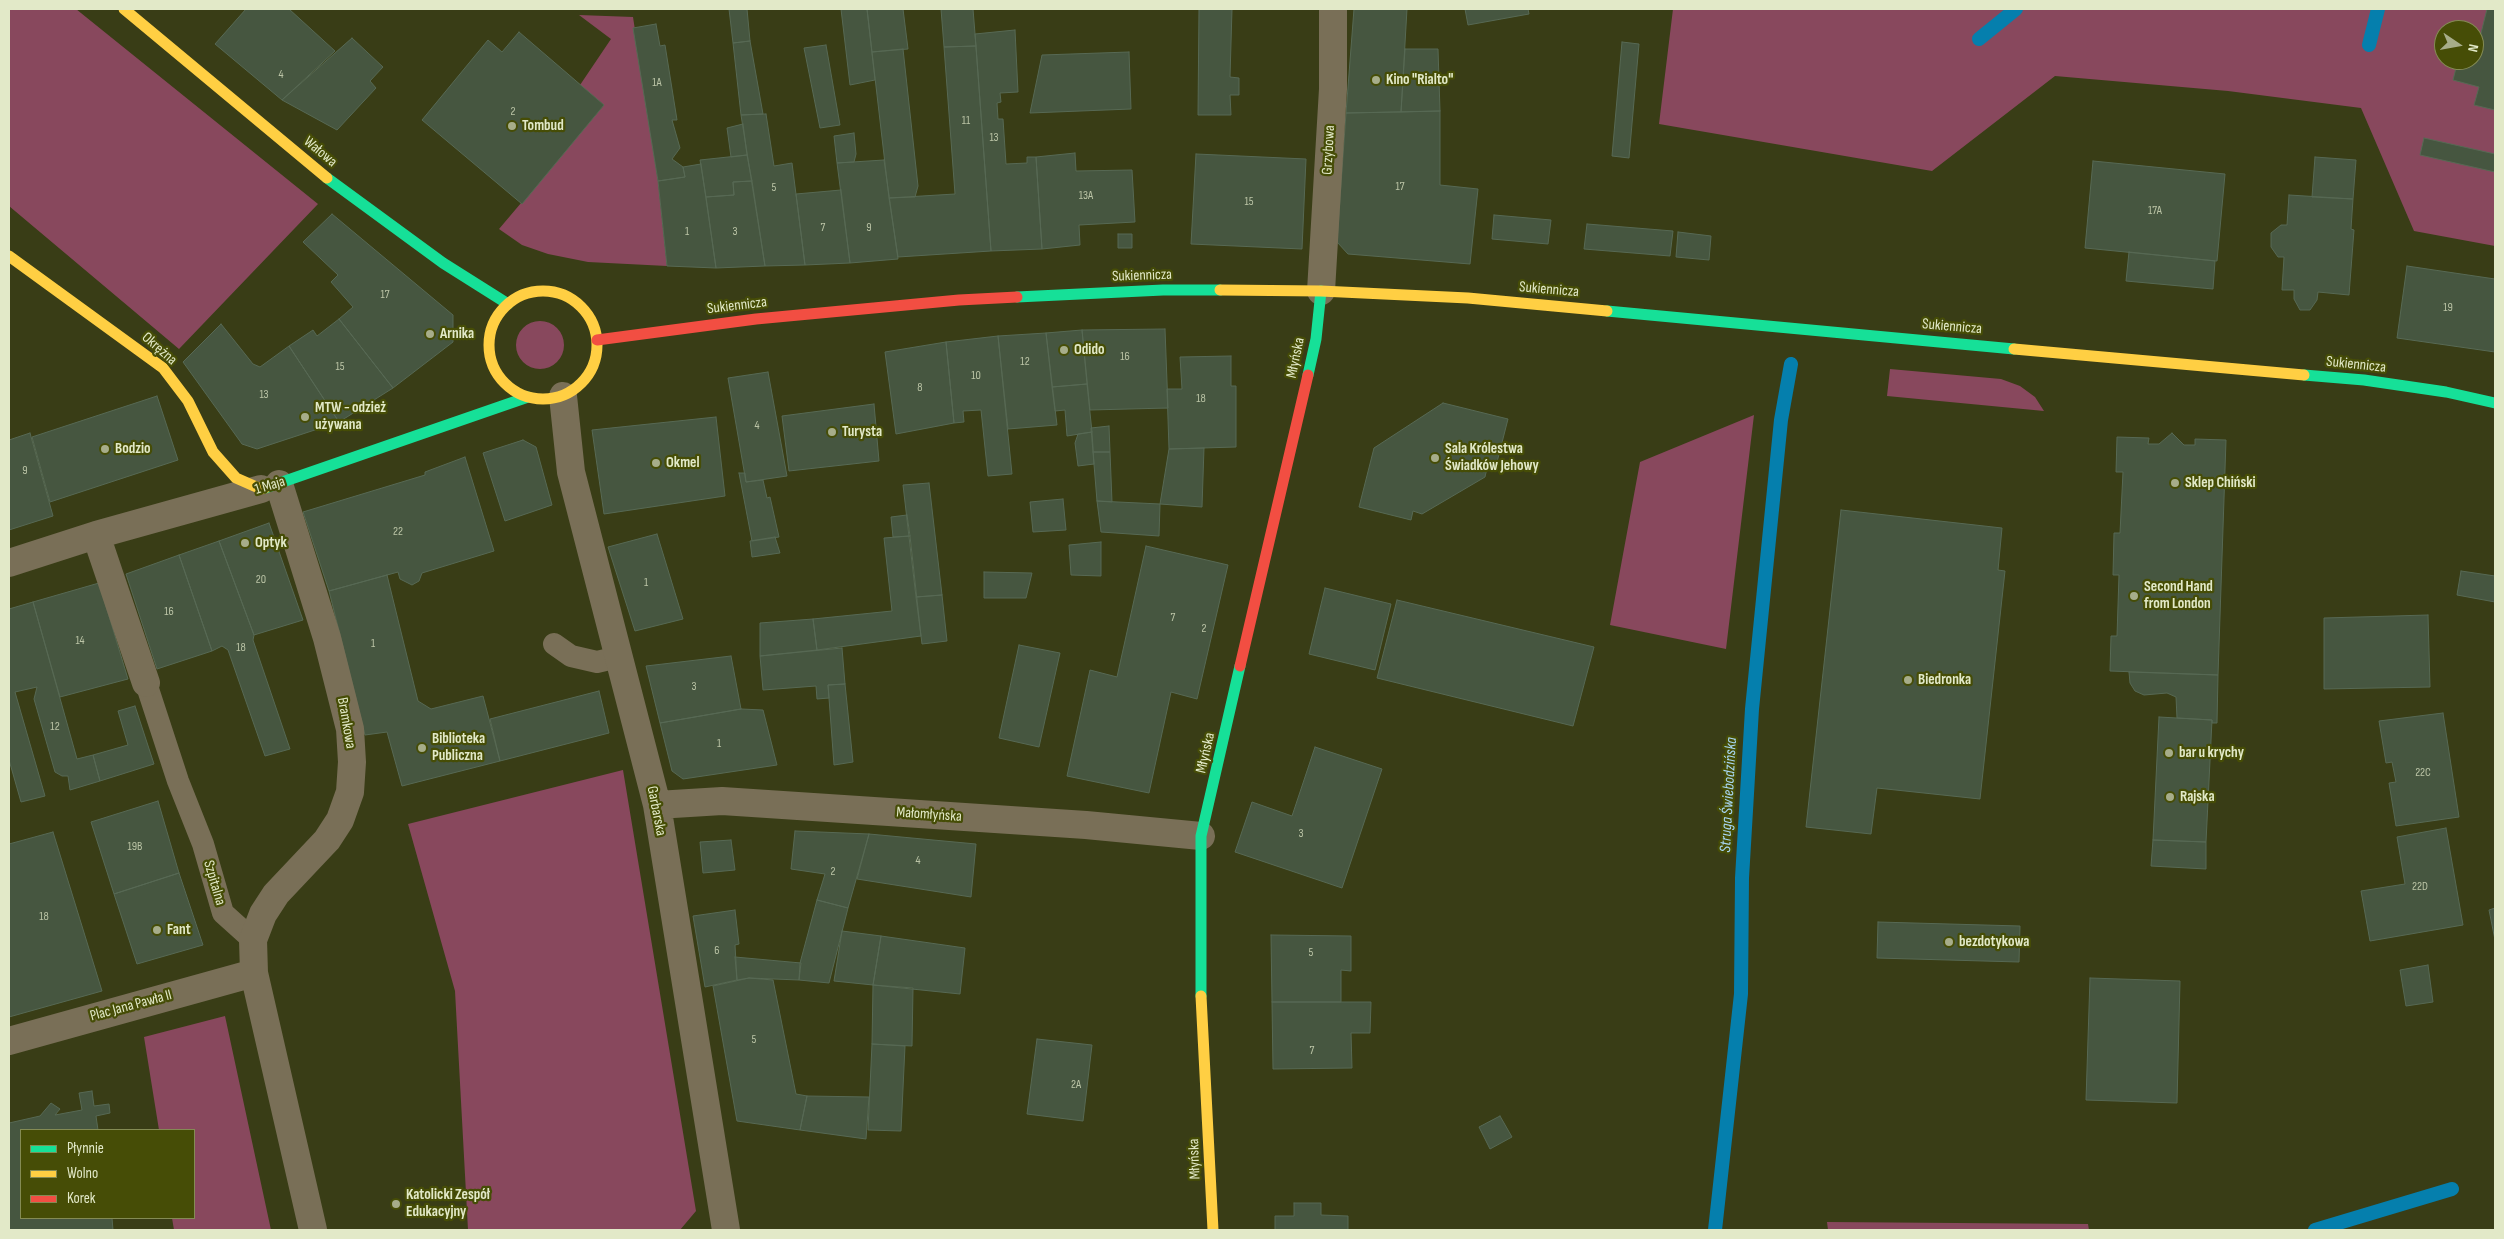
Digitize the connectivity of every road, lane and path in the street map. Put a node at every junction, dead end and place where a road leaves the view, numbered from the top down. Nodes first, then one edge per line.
1 (124, 9) edge
2 (1333, 9) edge
3 (9, 256) edge
4 (1322, 291) junction
5 (508, 304) junction
6 (597, 340) junction
7 (563, 396) junction
8 (528, 397) junction
9 (2495, 403) edge
10 (270, 487) junction
11 (88, 537) junction
12 (9, 562) edge
13 (554, 644) dead end
14 (618, 657) junction
15 (146, 682) joint
16 (657, 805) junction
17 (1201, 836) junction
18 (253, 940) junction
19 (254, 973) junction
20 (9, 1041) edge
21 (313, 1230) edge
22 (726, 1230) edge
23 (1213, 1230) edge

1 - 5 street, Wałowa
2 - 4 street, Grzybowa
3 - 10 street, Okrężna
4 - 6 street, Sukiennicza
4 - 9 street, Sukiennicza
4 - 17 street, Młyńska
5 - 6 street
5 - 8 street
6 - 7 street
7 - 8 street
7 - 14 street, Garbarska
8 - 10 street, 1 Maja
10 - 11 street, 1 Maja
10 - 18 street, Bramkowa
11 - 12 street, 1 Maja
11 - 15 street, Szpitalna
13 - 14 lane
14 - 16 street, Garbarska
15 - 18 lane, Szpitalna
16 - 17 street, Małomłyńska
16 - 22 street, Garbarska
17 - 23 street, Młyńska
18 - 19 street
19 - 20 street, Plac Jana Pawła II
19 - 21 street

